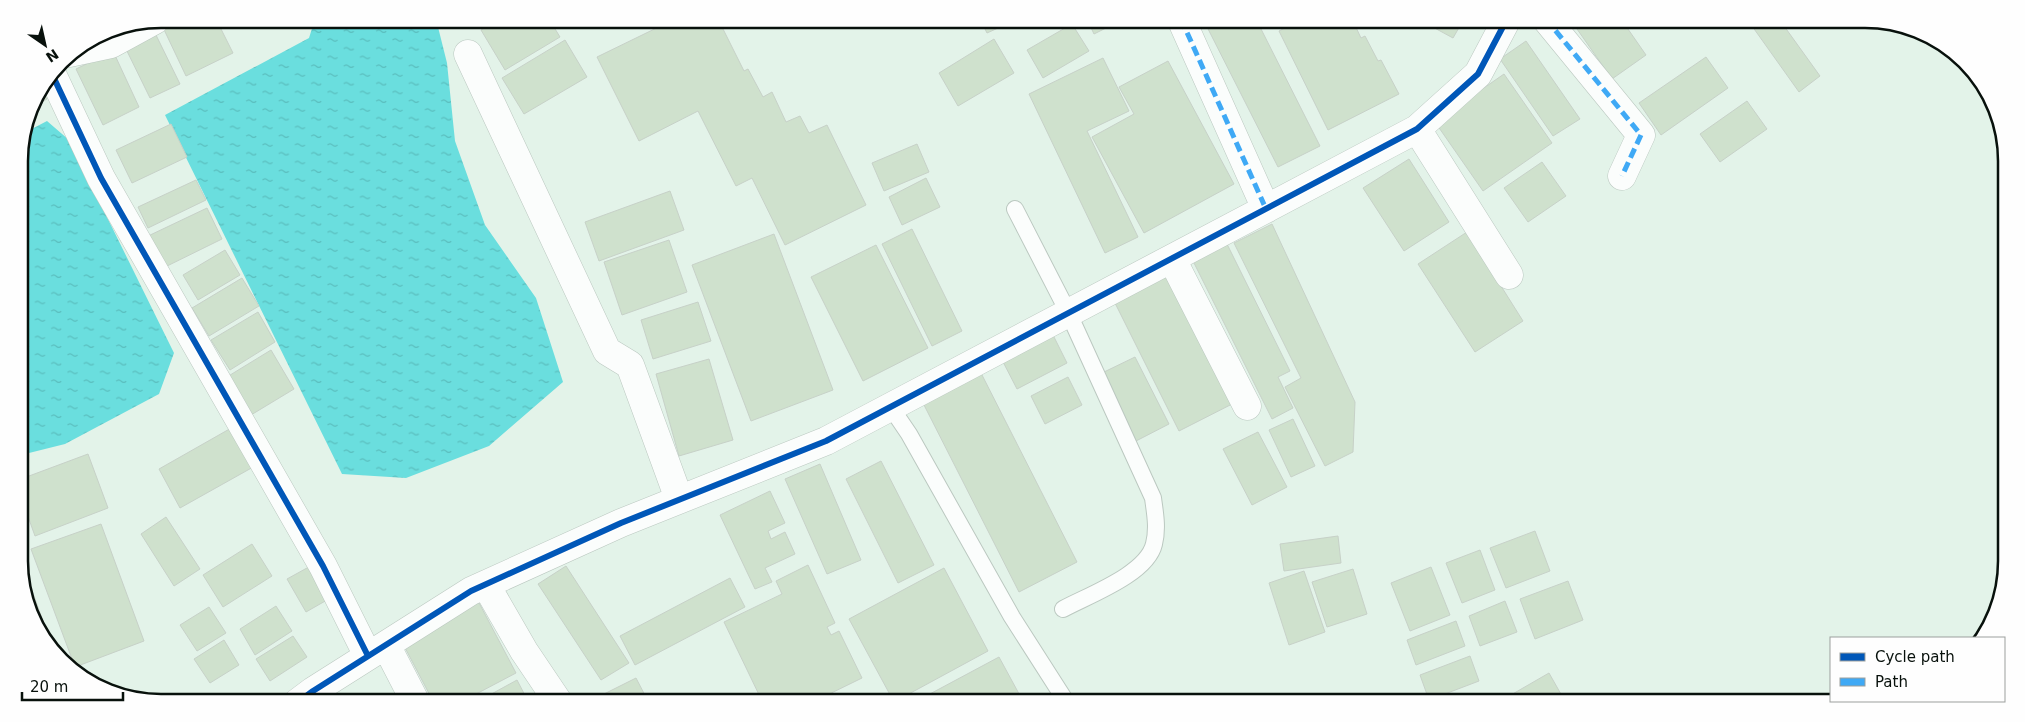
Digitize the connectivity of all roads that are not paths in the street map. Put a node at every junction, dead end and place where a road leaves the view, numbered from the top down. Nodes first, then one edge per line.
1 (1185, 28) edge
2 (1502, 28) edge
3 (1553, 28) edge
4 (136, 30) edge
5 (89, 49) edge
6 (468, 54) dead end
7 (55, 80) edge
8 (1417, 129) junction
9 (1622, 176) dead end
10 (1015, 209) dead end
11 (1266, 209) junction
12 (1172, 259) junction
13 (1509, 275) dead end
14 (1069, 314) junction
15 (890, 406) junction
16 (1247, 406) dead end
17 (679, 499) junction
18 (486, 585) junction
19 (1063, 609) dead end
20 (377, 650) junction
21 (309, 694) edge
22 (409, 694) edge
23 (554, 694) edge
24 (1061, 694) edge

1 - 11 street
2 - 8 street
3 - 9 street
4 - 5 street
6 - 17 street
7 - 20 street
8 - 11 street
8 - 13 street
10 - 14 lane
11 - 12 street
12 - 14 street
12 - 16 street
14 - 15 street
14 - 19 lane
15 - 17 street
15 - 24 lane
17 - 18 street
18 - 20 street
18 - 23 street
20 - 21 street
20 - 22 street

